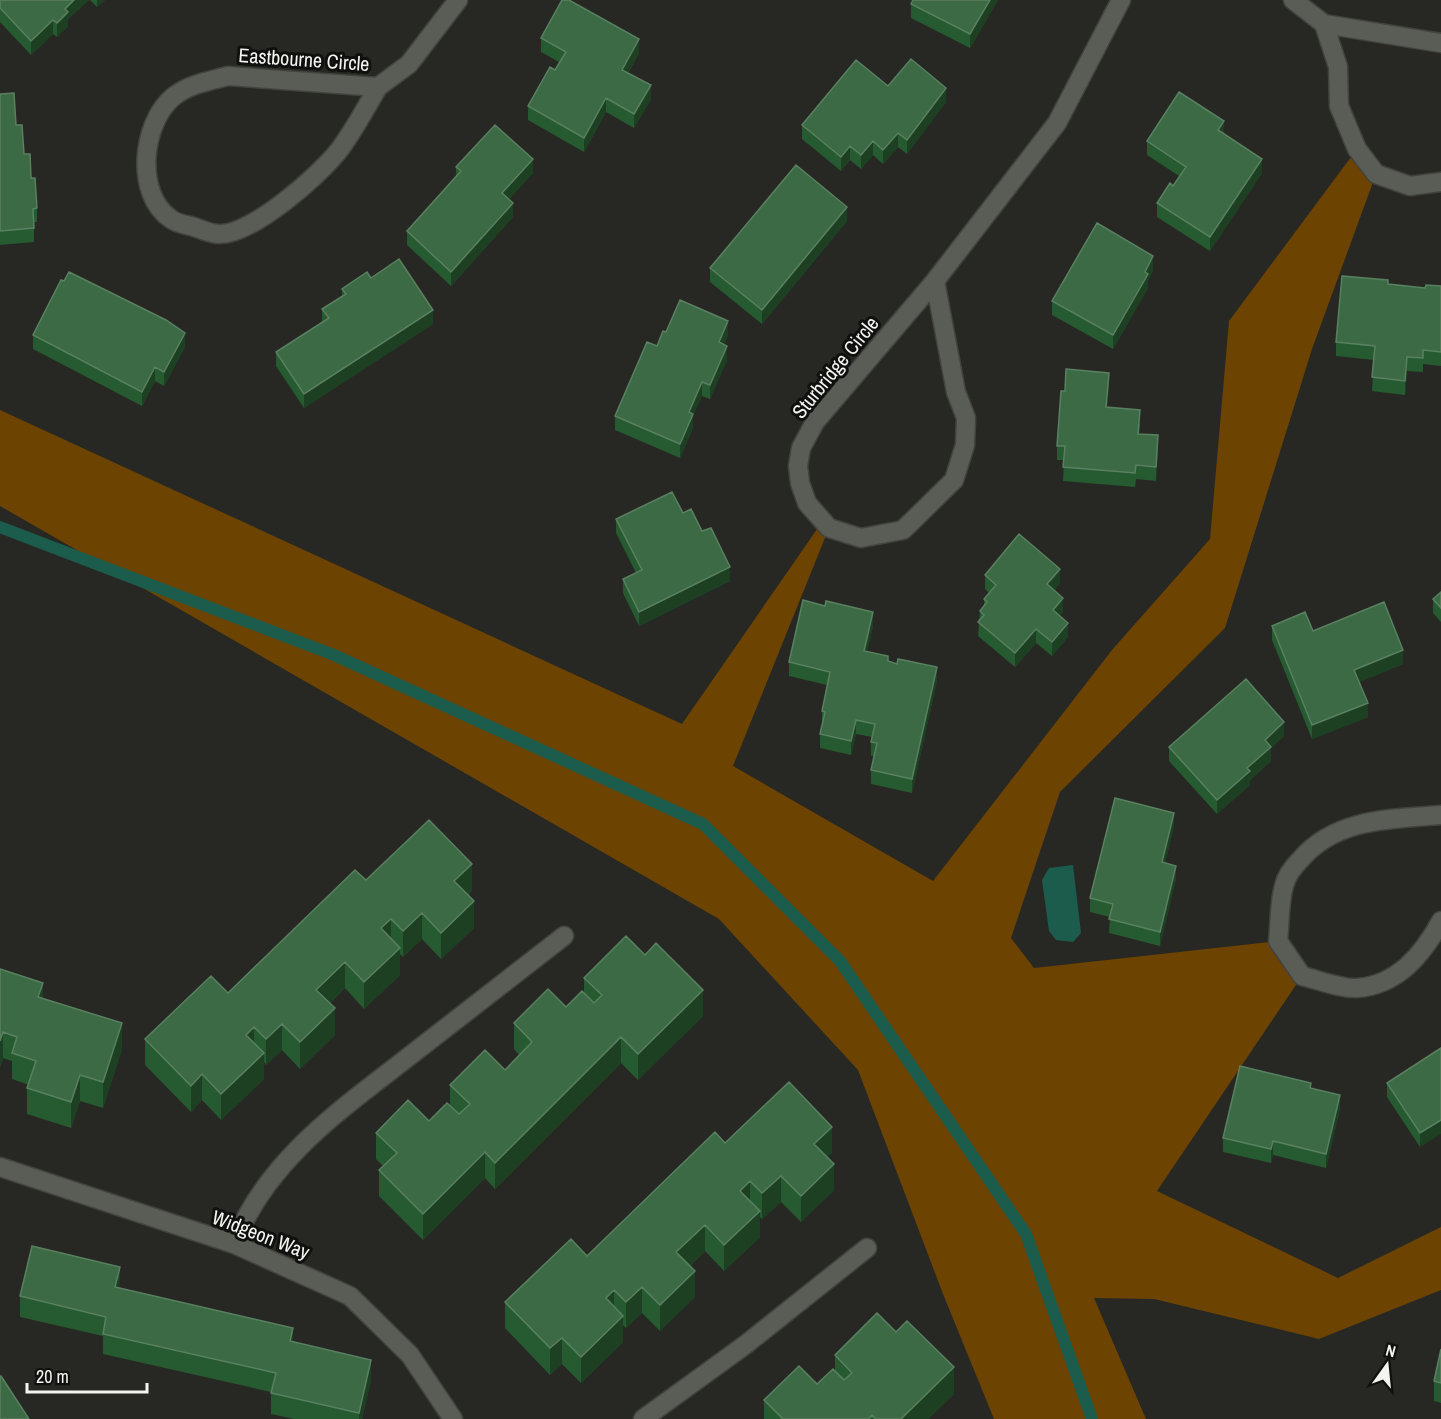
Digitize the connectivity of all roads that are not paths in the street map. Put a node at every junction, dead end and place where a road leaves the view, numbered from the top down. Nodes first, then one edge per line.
1 (458, 0) edge
2 (1122, 0) edge
3 (1293, 0) edge
4 (1324, 24) junction
5 (1441, 43) edge
6 (378, 87) junction
7 (1441, 182) edge
8 (935, 281) junction
9 (1441, 815) edge
10 (1441, 921) edge
11 (564, 936) dead end
12 (0, 1167) edge
13 (234, 1244) junction
14 (867, 1248) dead end
15 (453, 1419) edge
16 (643, 1419) edge

1 - 6 street, Eastbourne Circle
2 - 8 street, Sturbridge Circle
3 - 4 street
4 - 5 street
4 - 7 street
6 - 6 street, Eastbourne Circle
8 - 8 street, Sturbridge Circle
9 - 10 street
11 - 13 street
12 - 13 street, Widgeon Way
13 - 15 street, Widgeon Way
14 - 16 street

